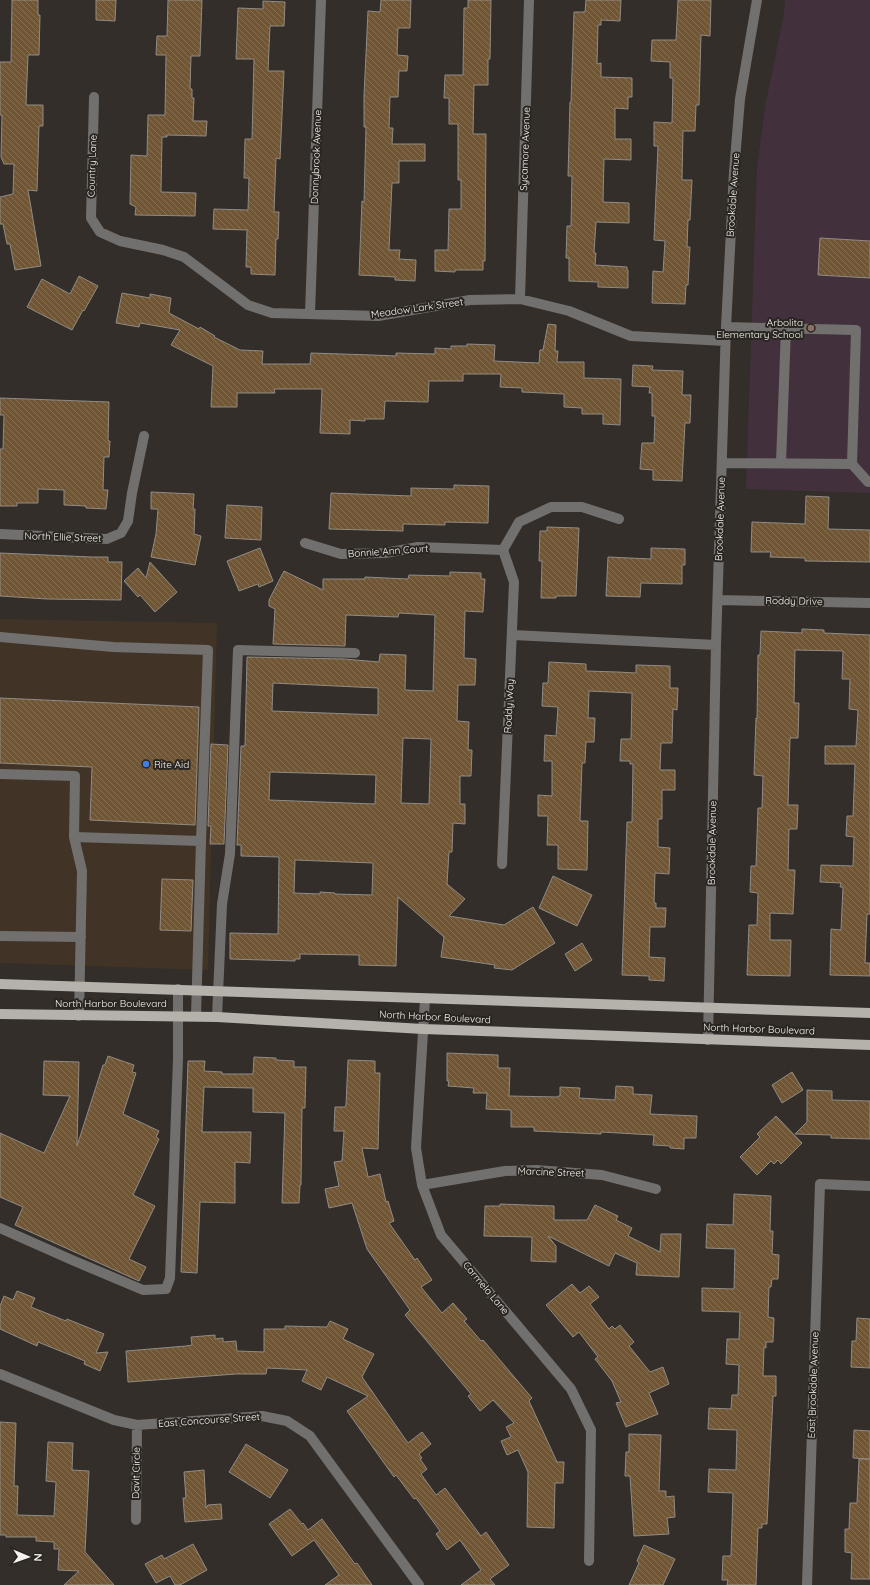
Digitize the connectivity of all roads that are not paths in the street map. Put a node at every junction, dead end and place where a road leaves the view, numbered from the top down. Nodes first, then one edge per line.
1 (321, 0) edge
2 (529, 0) edge
3 (757, 0) edge
4 (94, 97) dead end
5 (100, 232) joint
6 (520, 299) junction
7 (310, 314) junction
8 (726, 327) junction
9 (786, 328) junction
10 (725, 341) junction
11 (144, 436) dead end
12 (722, 463) junction
13 (781, 463) junction
14 (852, 464) junction
15 (870, 482) edge
16 (619, 519) dead end
17 (0, 534) edge
18 (305, 543) dead end
19 (503, 550) junction
20 (718, 600) junction
21 (870, 603) edge
22 (512, 634) junction
23 (0, 637) edge
24 (716, 645) junction
25 (355, 652) dead end
26 (0, 774) edge
27 (74, 837) junction
28 (200, 841) junction
29 (502, 864) dead end
30 (0, 936) edge
31 (81, 937) junction
32 (0, 984) edge
33 (80, 987) junction
34 (178, 989) junction
35 (198, 990) junction
36 (219, 991) junction
37 (425, 999) junction
38 (709, 1008) junction
39 (870, 1013) edge
40 (0, 1014) edge
41 (79, 1016) junction
42 (177, 1016) junction
43 (196, 1016) junction
44 (218, 1017) junction
45 (423, 1029) junction
46 (708, 1040) junction
47 (870, 1045) edge
48 (422, 1185) junction
49 (870, 1186) edge
50 (656, 1189) dead end
51 (0, 1228) edge
52 (0, 1374) edge
53 (137, 1425) junction
54 (136, 1520) dead end
55 (589, 1561) dead end
56 (419, 1585) edge
57 (807, 1585) edge

1 - 7 street, Donnybrook Avenue
2 - 6 street, Sycamore Avenue
3 - 8 street, Brookdale Avenue
4 - 5 street, Country Lane
5 - 7 street, Meadow Lark Street
6 - 7 street, Meadow Lark Street
6 - 10 street, Meadow Lark Street
8 - 9 street
8 - 10 street, Brookdale Avenue
9 - 13 street
9 - 14 street
10 - 12 street, Brookdale Avenue
11 - 17 street, North Ellie Street
12 - 13 street
12 - 20 street, Brookdale Avenue
13 - 14 street
14 - 15 street
16 - 19 street
18 - 19 street, Bonnie Ann Court
19 - 22 street, Roddy Way
20 - 21 street, Roddy Drive
20 - 24 street, Brookdale Avenue
22 - 24 street
22 - 29 street, Roddy Way
23 - 28 street
24 - 38 street, Brookdale Avenue
25 - 36 street
26 - 27 street
27 - 28 street
27 - 31 street
28 - 35 street
30 - 31 street
31 - 33 street
32 - 33 main road, North Harbor Boulevard
33 - 34 main road, North Harbor Boulevard
33 - 41 street
34 - 35 main road, North Harbor Boulevard
34 - 42 street
35 - 36 main road, North Harbor Boulevard
35 - 43 street
36 - 37 main road, North Harbor Boulevard
36 - 44 street
37 - 38 main road, North Harbor Boulevard
37 - 45 street, Carmela Lane
38 - 39 main road, North Harbor Boulevard
38 - 46 street, Brookdale Avenue
40 - 41 main road, North Harbor Boulevard
41 - 42 main road, North Harbor Boulevard
42 - 43 main road, North Harbor Boulevard
42 - 51 street
43 - 44 main road, North Harbor Boulevard
44 - 45 main road, North Harbor Boulevard
45 - 46 main road, North Harbor Boulevard
45 - 48 street, Carmela Lane
46 - 47 main road, North Harbor Boulevard
48 - 50 street, Marcine Street
48 - 55 street, Carmela Lane
49 - 57 street, East Brookdale Avenue
52 - 53 street, East Concourse Street
53 - 54 street, Davit Circle
53 - 56 street, East Concourse Street

